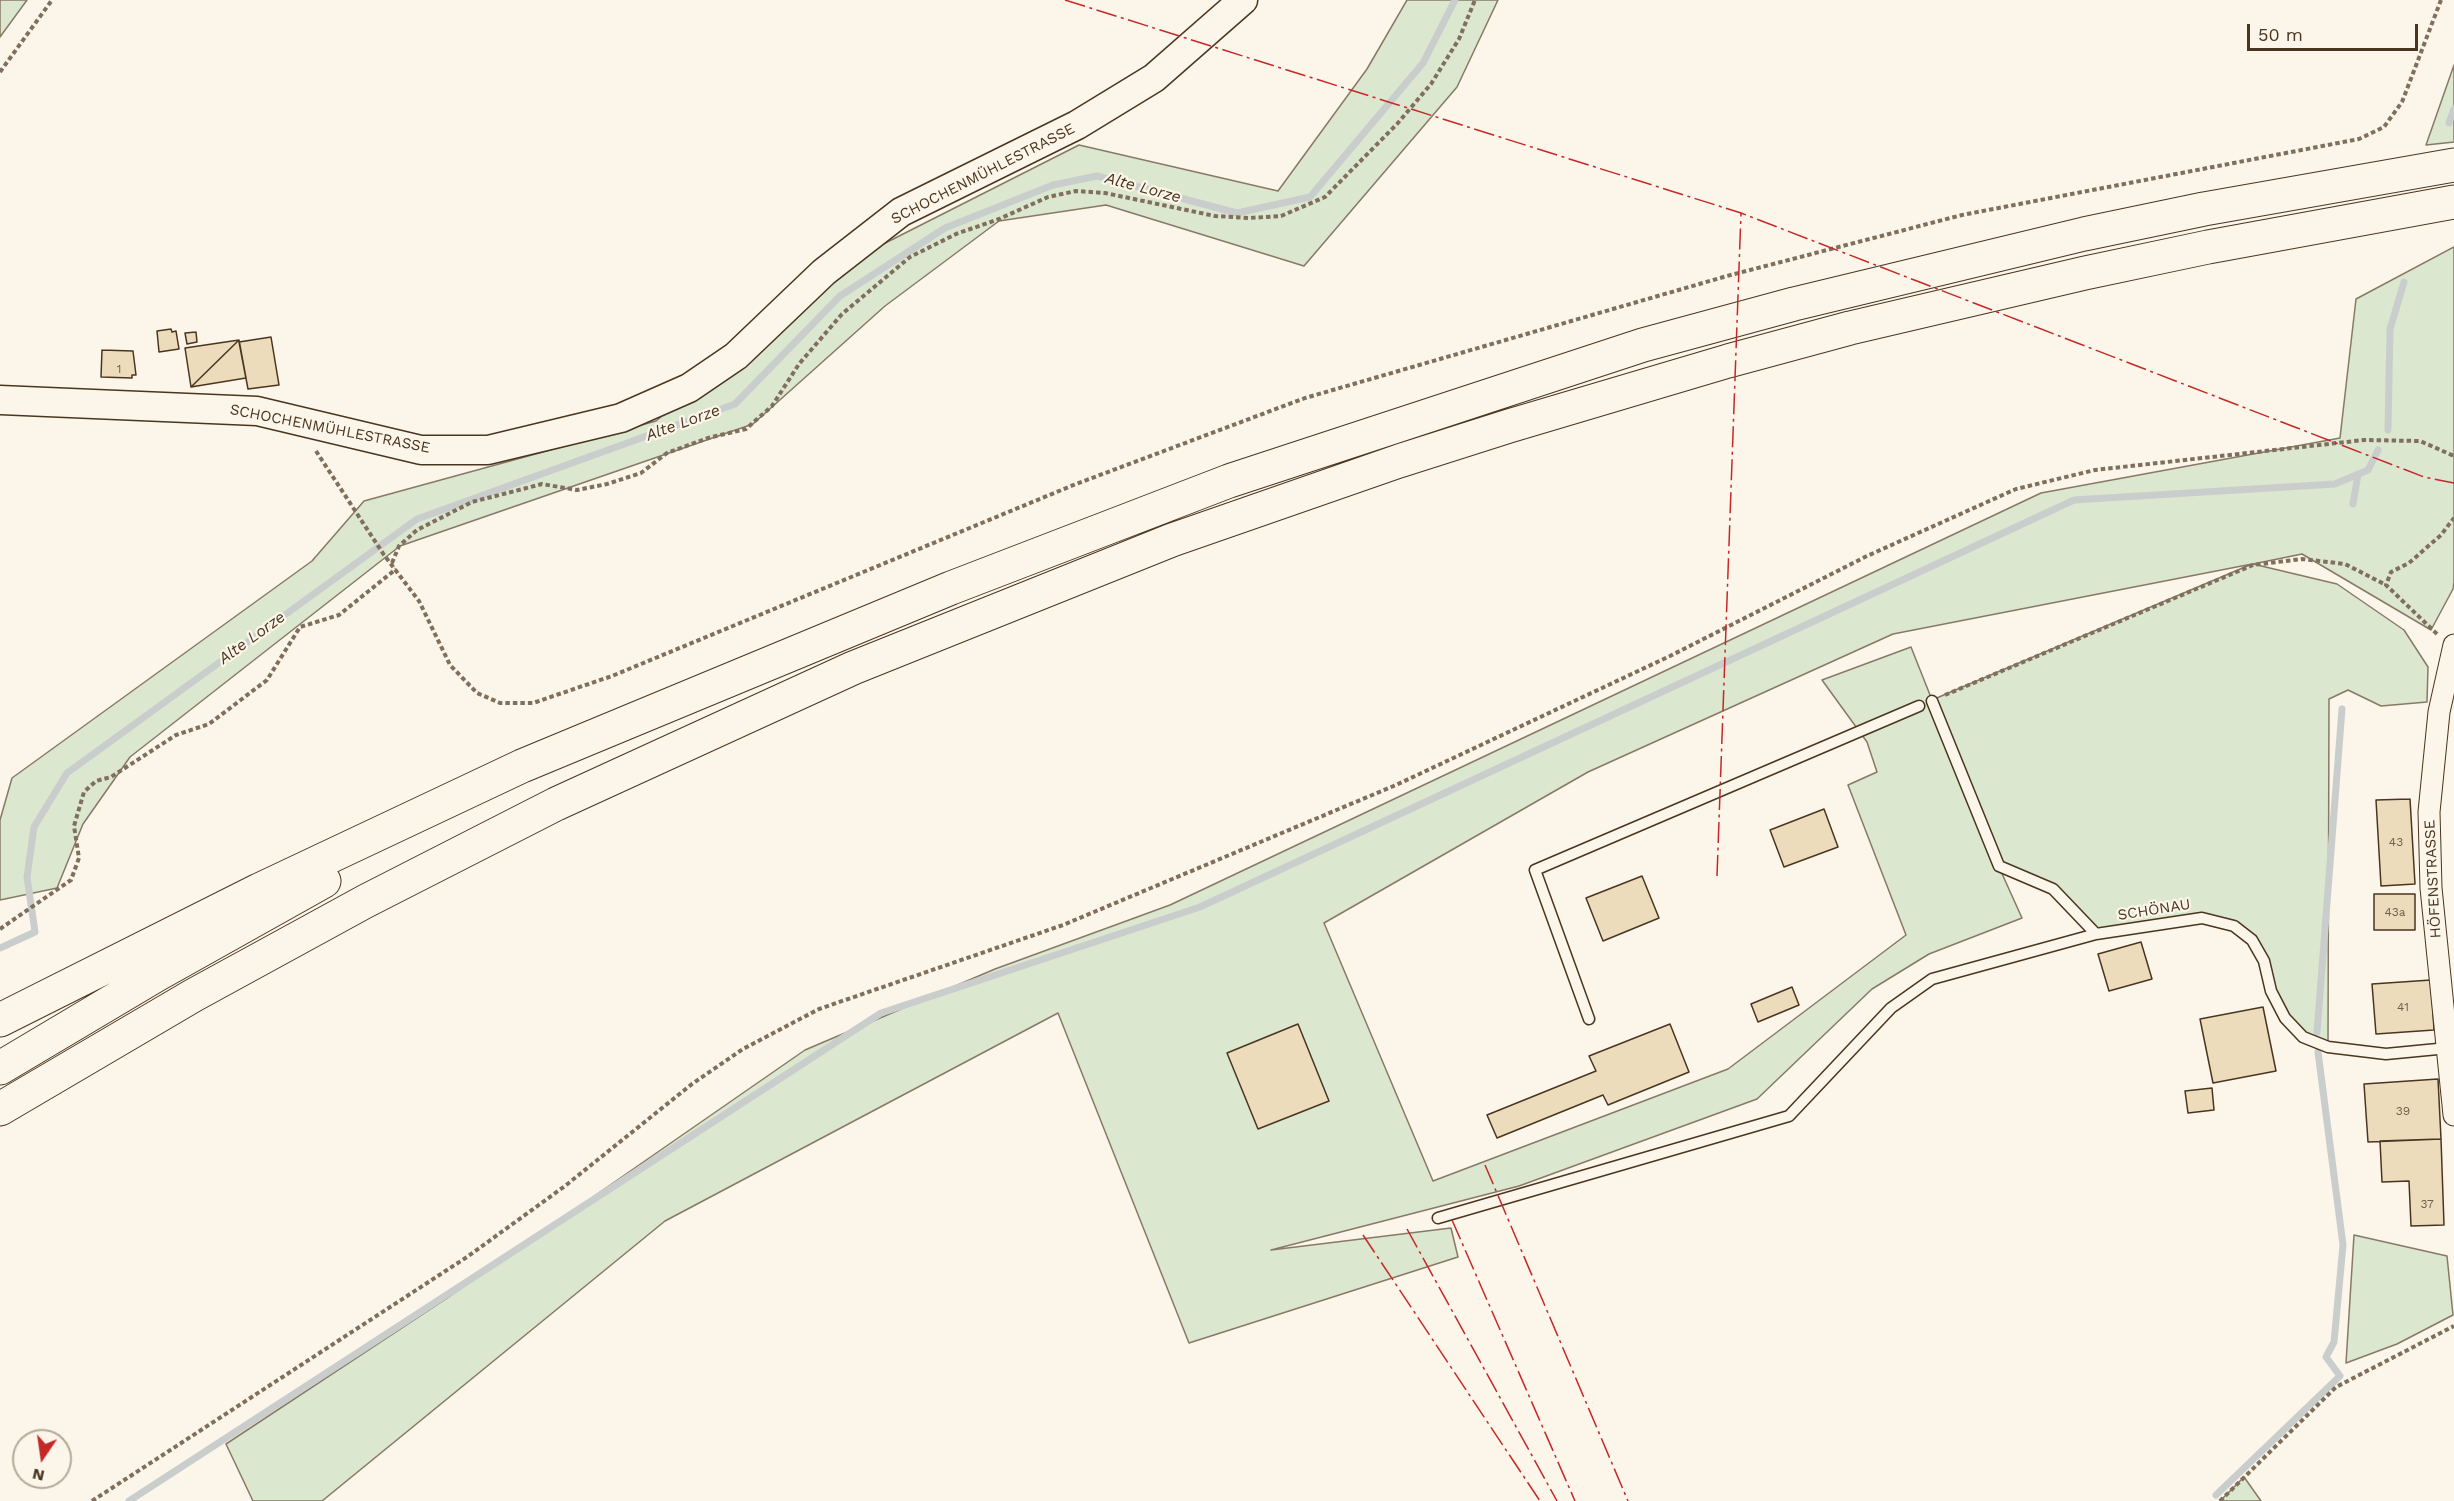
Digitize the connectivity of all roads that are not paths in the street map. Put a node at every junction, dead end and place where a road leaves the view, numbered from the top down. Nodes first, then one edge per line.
1 (1243, 0) edge
2 (2454, 165) edge
3 (2454, 202) edge
4 (0, 400) edge
5 (831, 638) junction
6 (2453, 647) edge
7 (1932, 700) road end
8 (1919, 706) dead end
9 (2096, 934) junction
10 (1589, 1019) dead end
11 (0, 1020) edge
12 (2448, 1048) junction
13 (0, 1068) edge
14 (0, 1108) edge
15 (2454, 1115) edge
16 (1438, 1218) dead end

1 - 4 street, SCHOCHENMÜHLESTRASSE
2 - 5 highway
3 - 14 highway
5 - 11 highway
5 - 13 highway
6 - 12 street, HÖFENSTRASSE
7 - 9 lane
8 - 10 lane
9 - 12 lane, SCHÖNAU
9 - 16 lane, SCHÖNAU
12 - 15 street, HÖFENSTRASSE

